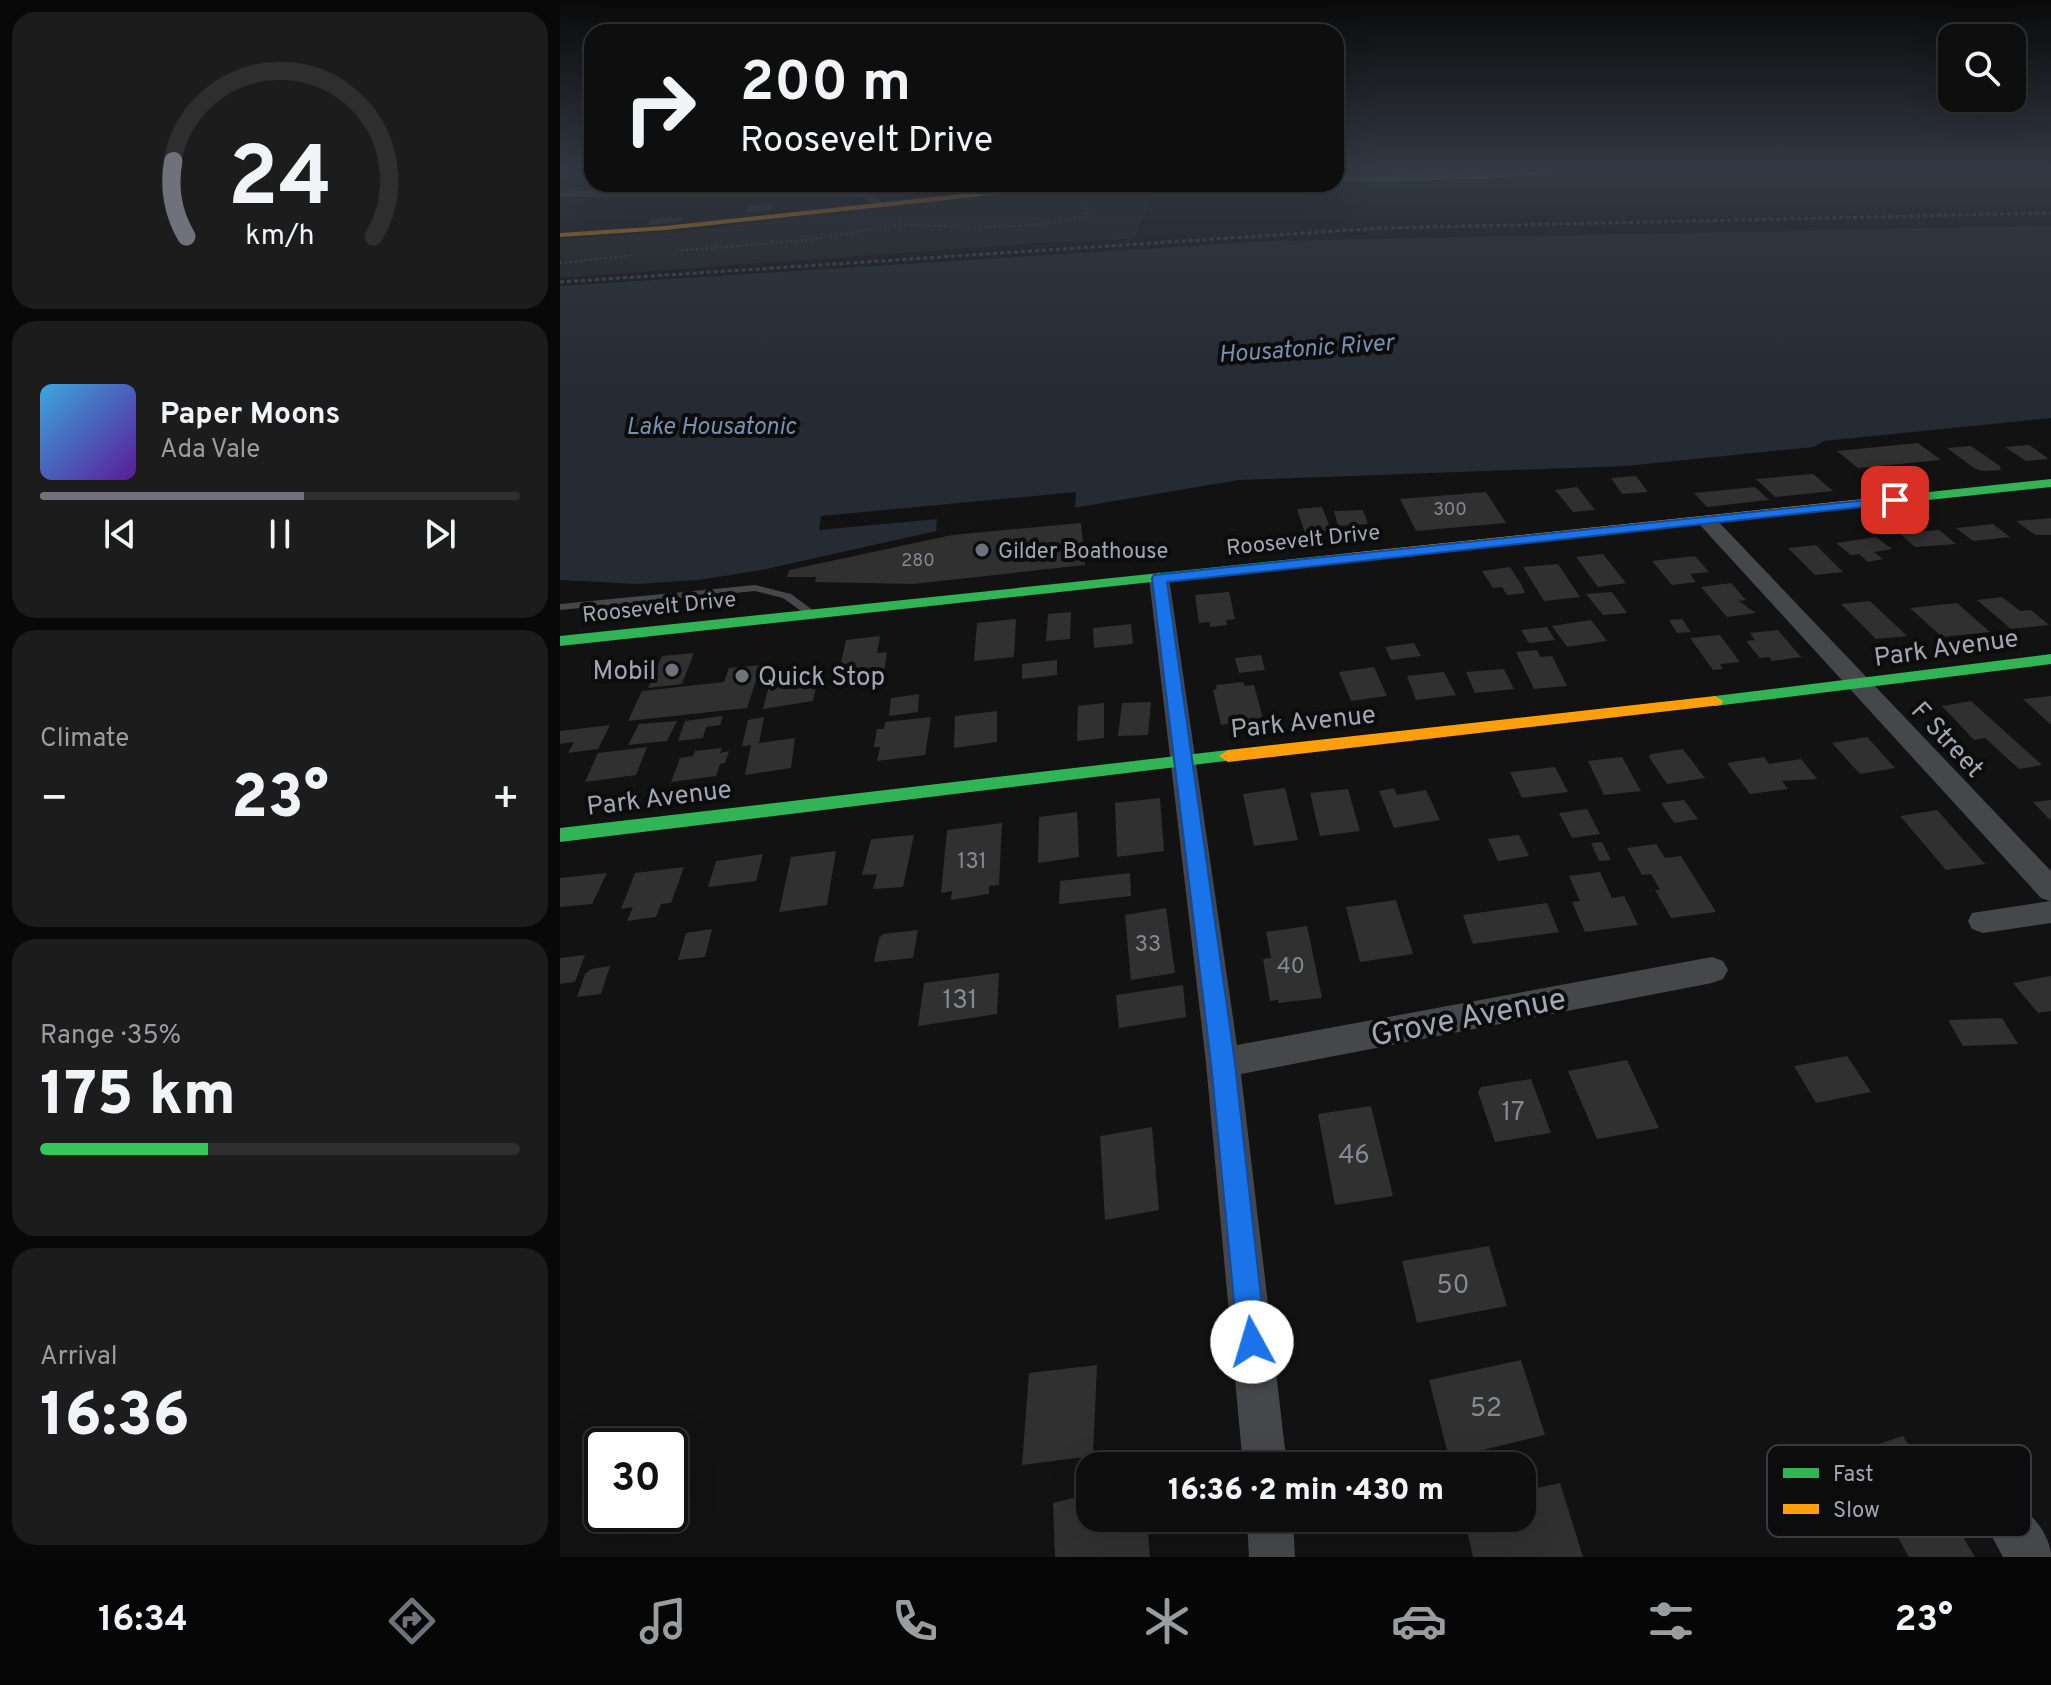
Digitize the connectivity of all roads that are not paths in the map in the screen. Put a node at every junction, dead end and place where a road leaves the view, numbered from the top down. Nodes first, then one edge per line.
1 (2051, 483) edge
2 (1707, 521) junction
3 (1159, 578) junction
4 (560, 607) edge
5 (813, 614) junction
6 (560, 641) edge
7 (2051, 659) edge
8 (1859, 685) junction
9 (1182, 761) junction
10 (560, 835) edge
11 (2051, 890) edge
12 (2051, 912) edge
13 (1983, 921) dead end
14 (1712, 970) dead end
15 (1223, 1063) junction
16 (1264, 1452) edge
17 (1271, 1532) edge
18 (1272, 1557) edge

1 - 2 main road, Roosevelt Drive
2 - 3 main road, Roosevelt Drive
2 - 8 street, F Street
3 - 5 main road, Roosevelt Drive
3 - 9 street
4 - 5 lane
5 - 6 main road, Roosevelt Drive
7 - 8 main road, Park Avenue
8 - 9 main road, Park Avenue
8 - 11 street, F Street
9 - 10 main road, Park Avenue
9 - 15 street
12 - 13 street
14 - 15 street, Grove Avenue
15 - 16 street
17 - 18 street

